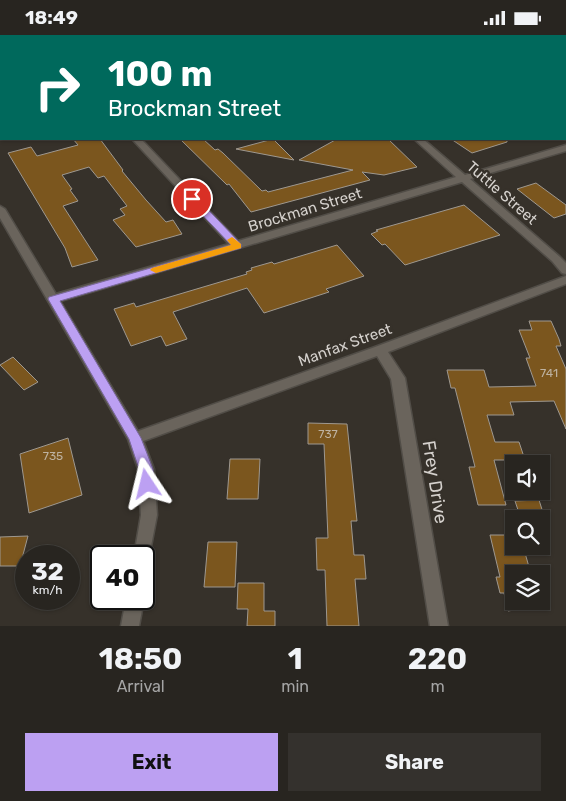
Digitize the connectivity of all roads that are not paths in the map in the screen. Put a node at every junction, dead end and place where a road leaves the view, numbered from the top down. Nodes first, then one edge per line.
1 (137, 140) edge
2 (419, 140) edge
3 (566, 148) edge
4 (462, 178) junction
5 (0, 209) edge
6 (237, 246) junction
7 (566, 270) edge
8 (566, 280) edge
9 (53, 299) junction
10 (380, 350) junction
11 (135, 438) junction
12 (144, 545) edge
13 (133, 610) edge
14 (130, 626) edge
15 (439, 626) edge

1 - 6 street
2 - 4 street, Tuttle Street
3 - 4 street, Brockman Street
4 - 6 street, Brockman Street
4 - 7 street, Tuttle Street
5 - 9 street
6 - 9 street, Brockman Street
8 - 10 street, Manfax Street
9 - 11 street
10 - 11 street, Manfax Street
10 - 15 street, Frey Drive
11 - 12 street
13 - 14 street

